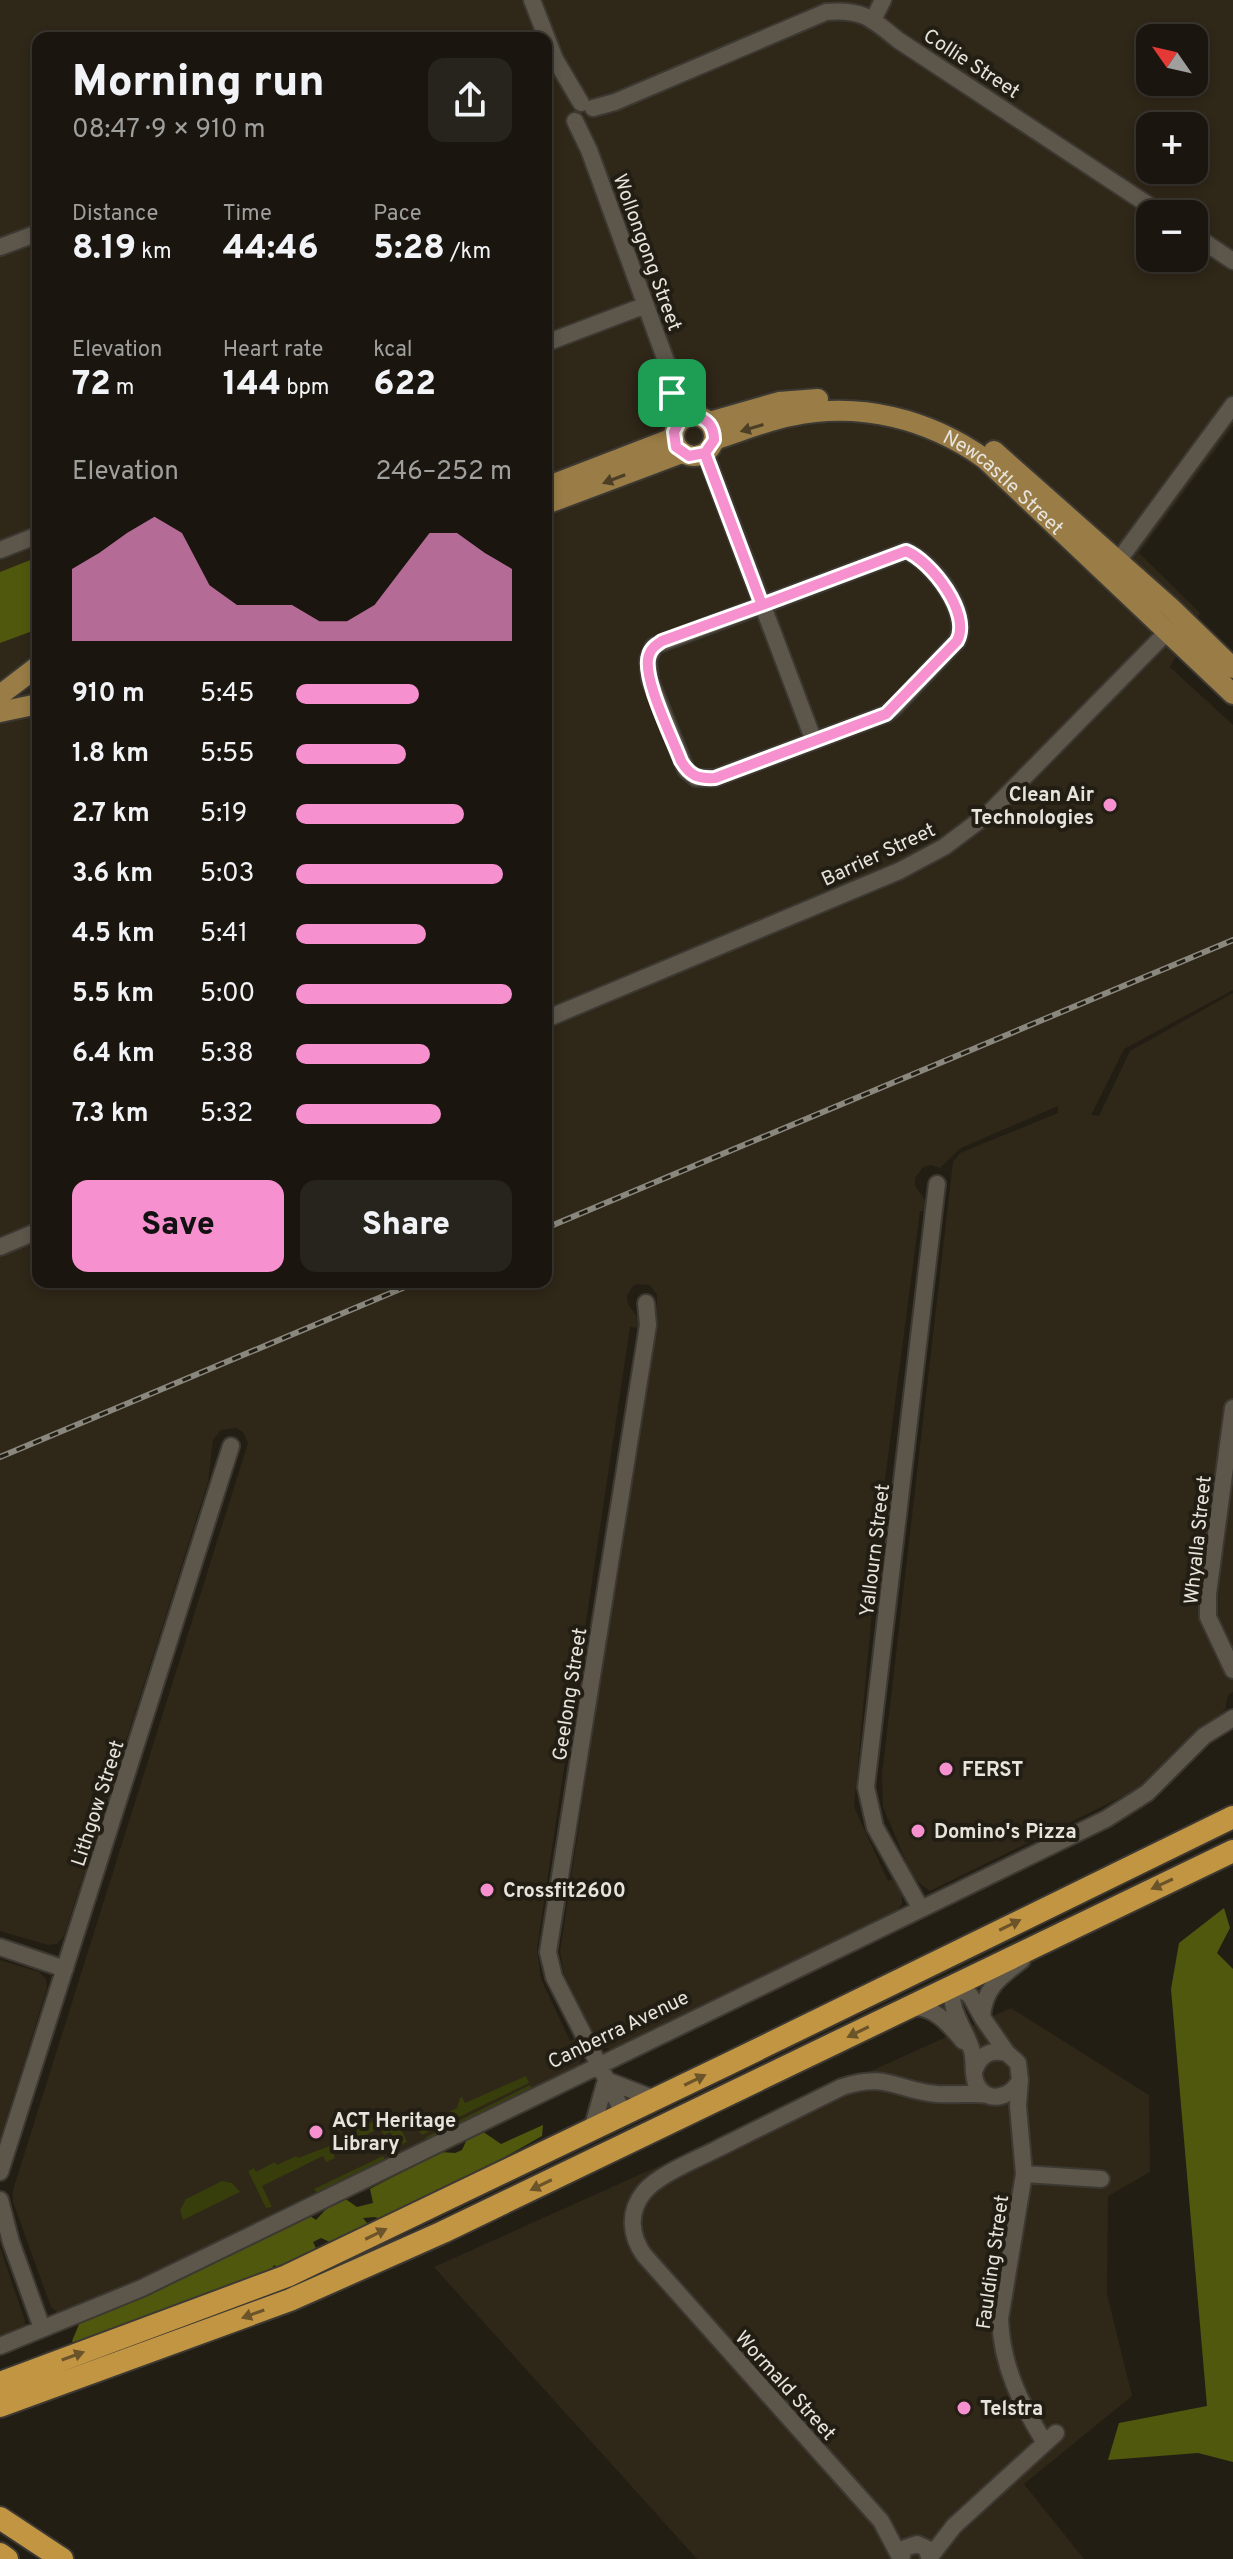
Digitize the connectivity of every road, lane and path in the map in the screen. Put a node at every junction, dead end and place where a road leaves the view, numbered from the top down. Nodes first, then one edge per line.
1 (532, 0) edge
2 (848, 0) edge
3 (883, 0) edge
4 (826, 12) junction
5 (873, 20) junction
6 (544, 32) edge
7 (552, 52) edge
8 (584, 114) junction
9 (1141, 200) edge
10 (32, 235) edge
11 (1208, 244) edge
12 (0, 247) edge
13 (1233, 261) edge
14 (646, 305) junction
15 (552, 341) edge
16 (1233, 405) edge
17 (694, 435) junction
18 (552, 485) edge
19 (552, 501) edge
20 (32, 537) edge
21 (0, 550) edge
22 (1112, 569) junction
23 (1139, 582) junction
24 (762, 605) junction
25 (1166, 633) junction
26 (1233, 670) edge
27 (32, 671) edge
28 (1233, 694) edge
29 (0, 695) edge
30 (32, 703) edge
31 (0, 712) edge
32 (814, 741) junction
33 (552, 1015) edge
34 (937, 1184) dead end
35 (32, 1234) edge
36 (0, 1247) edge
37 (646, 1303) dead end
38 (1233, 1408) edge
39 (231, 1446) dead end
40 (1233, 1670) edge
41 (1233, 1718) edge
42 (1233, 1807) edge
43 (1233, 1817) edge
44 (1195, 1834) junction
45 (1233, 1851) edge
46 (921, 1909) junction
47 (1048, 1939) junction
48 (975, 1942) junction
49 (0, 1947) edge
50 (65, 1969) junction
51 (953, 1985) junction
52 (848, 2004) junction
53 (893, 2015) junction
54 (982, 2017) junction
55 (972, 2051) junction
56 (1007, 2053) junction
57 (602, 2072) junction
58 (975, 2073) junction
59 (1020, 2080) junction
60 (938, 2094) junction
61 (990, 2096) junction
62 (655, 2099) junction
63 (624, 2114) junction
64 (670, 2123) junction
65 (1019, 2125) junction
66 (592, 2129) junction
67 (611, 2151) junction
68 (0, 2172) edge
69 (1024, 2174) junction
70 (1101, 2179) dead end
71 (0, 2200) edge
72 (342, 2251) junction
73 (287, 2276) junction
74 (325, 2285) junction
75 (42, 2328) junction
76 (0, 2346) edge
77 (79, 2377) junction
78 (0, 2383) edge
79 (0, 2406) edge
80 (0, 2415) edge
81 (0, 2421) edge
82 (0, 2518) edge
83 (881, 2521) junction
84 (924, 2551) edge
85 (0, 2554) edge
86 (901, 2558) edge
87 (7, 2559) edge
88 (62, 2559) edge

1 - 6 street, Wollongong Street
2 - 4 street
3 - 5 street
4 - 5 street, Collie Street
4 - 8 street, Collie Street
5 - 9 street, Collie Street
7 - 8 street, Wollongong Street
8 - 14 street, Wollongong Street
10 - 12 street
11 - 13 street
14 - 15 street
14 - 17 street, Wollongong Street
16 - 22 street
17 - 18 main road, Newcastle Street
17 -> 19 main road, Newcastle Street
17 - 22 main road, Newcastle Street
17 - 24 street, Wollongong Street
20 - 21 street
22 - 23 main road, Newcastle Street
22 - 25 main road, Newcastle Street
23 - 25 main road
23 - 26 main road, Newcastle Street
24 - 32 street, Wollongong Street
24 - 32 street
24 - 32 street
25 - 26 main road
25 - 28 main road, Newcastle Street
25 - 33 street, Barrier Street
27 - 29 main road
30 - 31 main road
34 - 46 street, Yallourn Street
35 - 36 street
37 - 57 street, Geelong Street
38 - 40 street, Whyalla Street
39 - 50 street, Lithgow Street
41 - 46 street, Canberra Avenue
42 - 44 street
43 - 44 highway
48 -> 44 highway
45 -> 47 highway
46 - 57 street, Canberra Avenue
47 - 51 highway
47 - 54 street
48 - 51 highway
48 - 52 highway
49 - 50 street
50 - 68 street, Lithgow Street
51 - 52 highway
51 - 53 highway
51 - 54 street
51 - 55 street
62 -> 52 highway
53 - 55 street
53 -> 64 highway
54 - 56 street
55 - 58 street
56 - 58 street
56 - 59 street
57 - 62 street, Canberra Avenue
57 - 63 street, Geelong Street
57 - 66 street
57 - 75 street, Canberra Avenue
58 - 60 street
58 - 61 street
59 - 61 street
59 - 65 street, Faulding Street
60 - 61 street, Wormald Street
60 - 83 street, Wormald Street
61 - 65 street
62 - 63 highway
63 - 64 highway
63 - 66 highway
63 - 67 highway
64 - 67 highway
65 - 69 street, Faulding Street
72 -> 66 highway
67 -> 74 highway
69 - 70 street
69 - 84 street, Faulding Street
71 - 75 street
72 - 73 highway
72 - 74 highway
73 - 74 highway
78 -> 73 highway
74 -> 77 highway
75 - 76 street, Canberra Avenue
77 - 79 highway
77 - 80 highway
77 - 81 highway
82 - 88 highway
83 - 84 street, Wormald Street
83 - 86 street, Wormald Street
84 - 86 street, Wormald Street
85 - 87 highway

